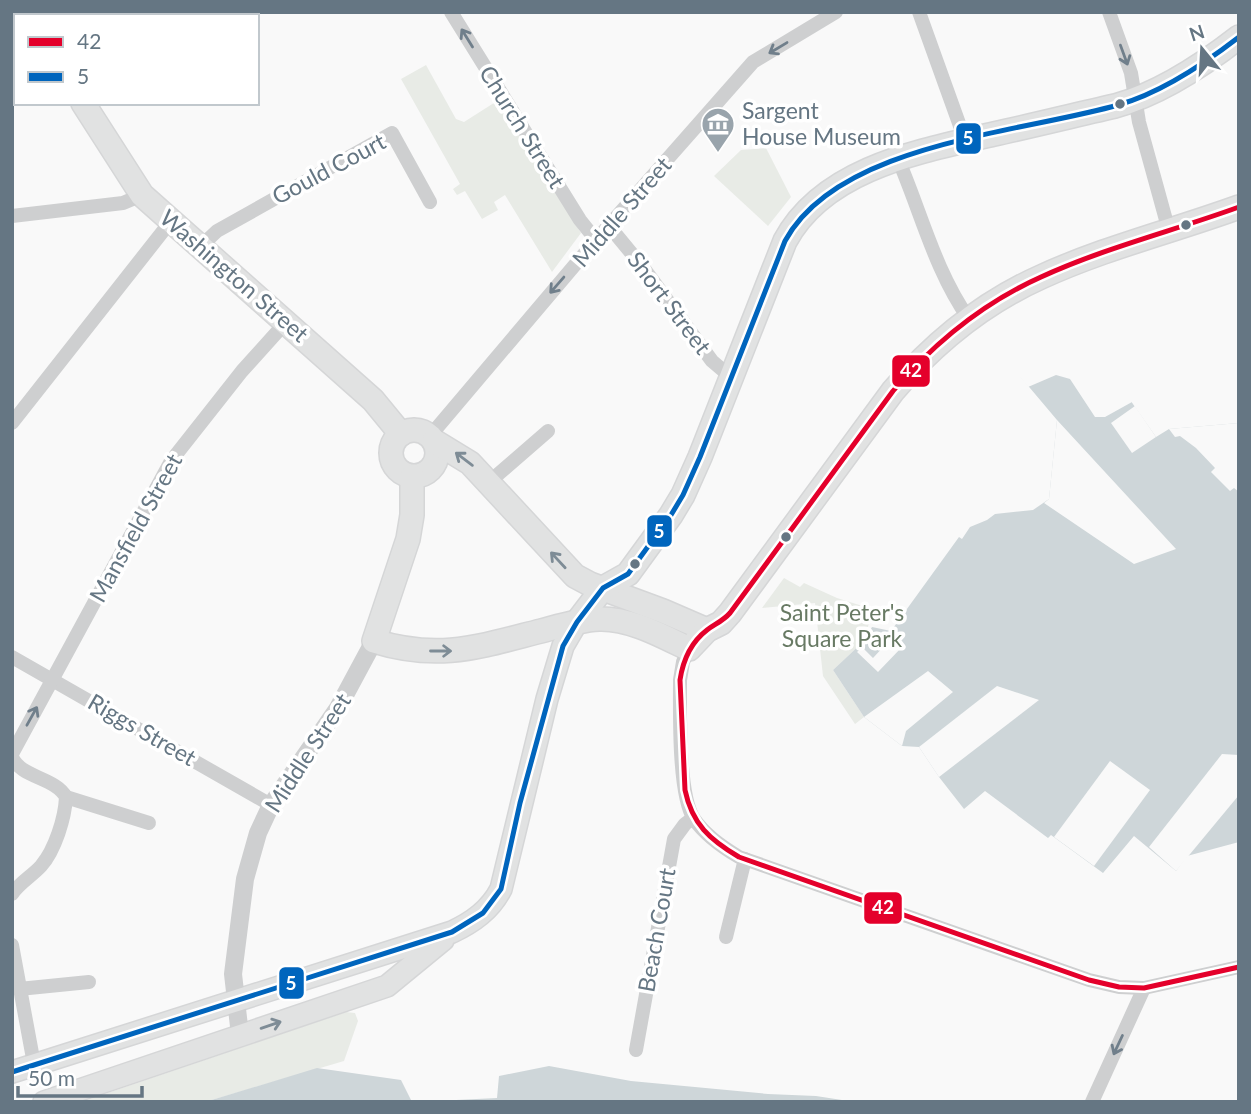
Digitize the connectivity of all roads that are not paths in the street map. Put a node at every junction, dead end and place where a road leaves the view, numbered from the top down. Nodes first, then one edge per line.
1 (451, 12) edge
2 (836, 12) edge
3 (919, 12) edge
4 (1109, 12) edge
5 (1239, 37) edge
6 (1136, 99) junction
7 (84, 105) edge
8 (965, 140) junction
9 (898, 159) junction
10 (142, 195) junction
11 (430, 202) dead end
12 (1239, 207) edge
13 (12, 216) edge
14 (171, 220) junction
15 (610, 226) junction
16 (1169, 231) junction
17 (596, 240) junction
18 (201, 246) junction
19 (970, 318) junction
20 (286, 321) junction
21 (732, 377) junction
22 (12, 423) edge
23 (548, 431) dead end
24 (401, 435) junction
25 (432, 438) junction
26 (412, 477) junction
27 (488, 483) junction
28 (628, 574) junction
29 (603, 588) junction
30 (635, 600) junction
31 (577, 622) junction
32 (641, 628) junction
33 (707, 630) junction
34 (374, 641) junction
35 (689, 649) junction
36 (12, 657) edge
37 (53, 679) junction
38 (12, 755) edge
39 (66, 797) junction
40 (271, 805) junction
41 (693, 818) junction
42 (149, 823) dead end
43 (745, 859) junction
44 (12, 894) edge
45 (452, 932) junction
46 (726, 937) dead end
47 (12, 945) edge
48 (1239, 967) edge
49 (89, 982) dead end
50 (1144, 988) junction
51 (19, 989) junction
52 (234, 1000) junction
53 (240, 1035) junction
54 (636, 1051) dead end
55 (34, 1064) junction
56 (12, 1072) edge
57 (44, 1102) edge
58 (1092, 1102) edge

17 -> 1 street, Church Street
2 -> 15 street, Middle Street
3 - 8 street
4 -> 6 street
5 - 6 main road
6 - 8 main road
6 - 16 street
7 - 10 main road, Washington Street
8 - 9 main road
9 - 19 street
9 - 21 main road
10 - 13 street
10 - 14 main road, Washington Street
11 - 18 street, Gould Court
12 - 16 main road
14 - 18 main road, Washington Street
14 - 22 street
15 - 17 street, Middle Street
15 - 21 street, Short Street
16 - 19 main road
17 -> 25 street, Middle Street
18 - 20 main road, Washington Street
19 - 33 main road
20 - 24 main road, Washington Street
20 - 37 street, Mansfield Street
21 - 28 main road
23 - 27 street
24 - 25 main road
24 - 26 main road
25 - 26 main road
27 -> 25 main road
26 - 34 main road, Middle Street
29 -> 27 main road
28 - 29 main road
28 - 30 main road
29 - 30 main road
29 - 31 main road
30 - 32 main road
30 - 33 main road
31 - 32 main road
34 -> 31 main road
31 - 45 main road
32 - 35 main road
33 - 35 main road
34 - 40 street, Middle Street
35 - 41 street
36 - 37 street, Riggs Street
38 -> 37 street, Mansfield Street
37 - 40 street, Riggs Street
38 - 39 street, Mansfield Street
39 - 42 street, Mansfield Street
39 - 44 street
40 - 52 street, Middle Street
41 - 43 street
41 - 54 street, Beach Court
43 - 46 street
43 - 50 street
45 - 52 main road
53 -> 45 main road
47 - 51 street
48 - 50 street
49 - 51 street
50 -> 58 street
51 - 55 street
52 - 53 street, Middle Street
52 - 55 main road
53 - 57 main road
55 - 56 main road

